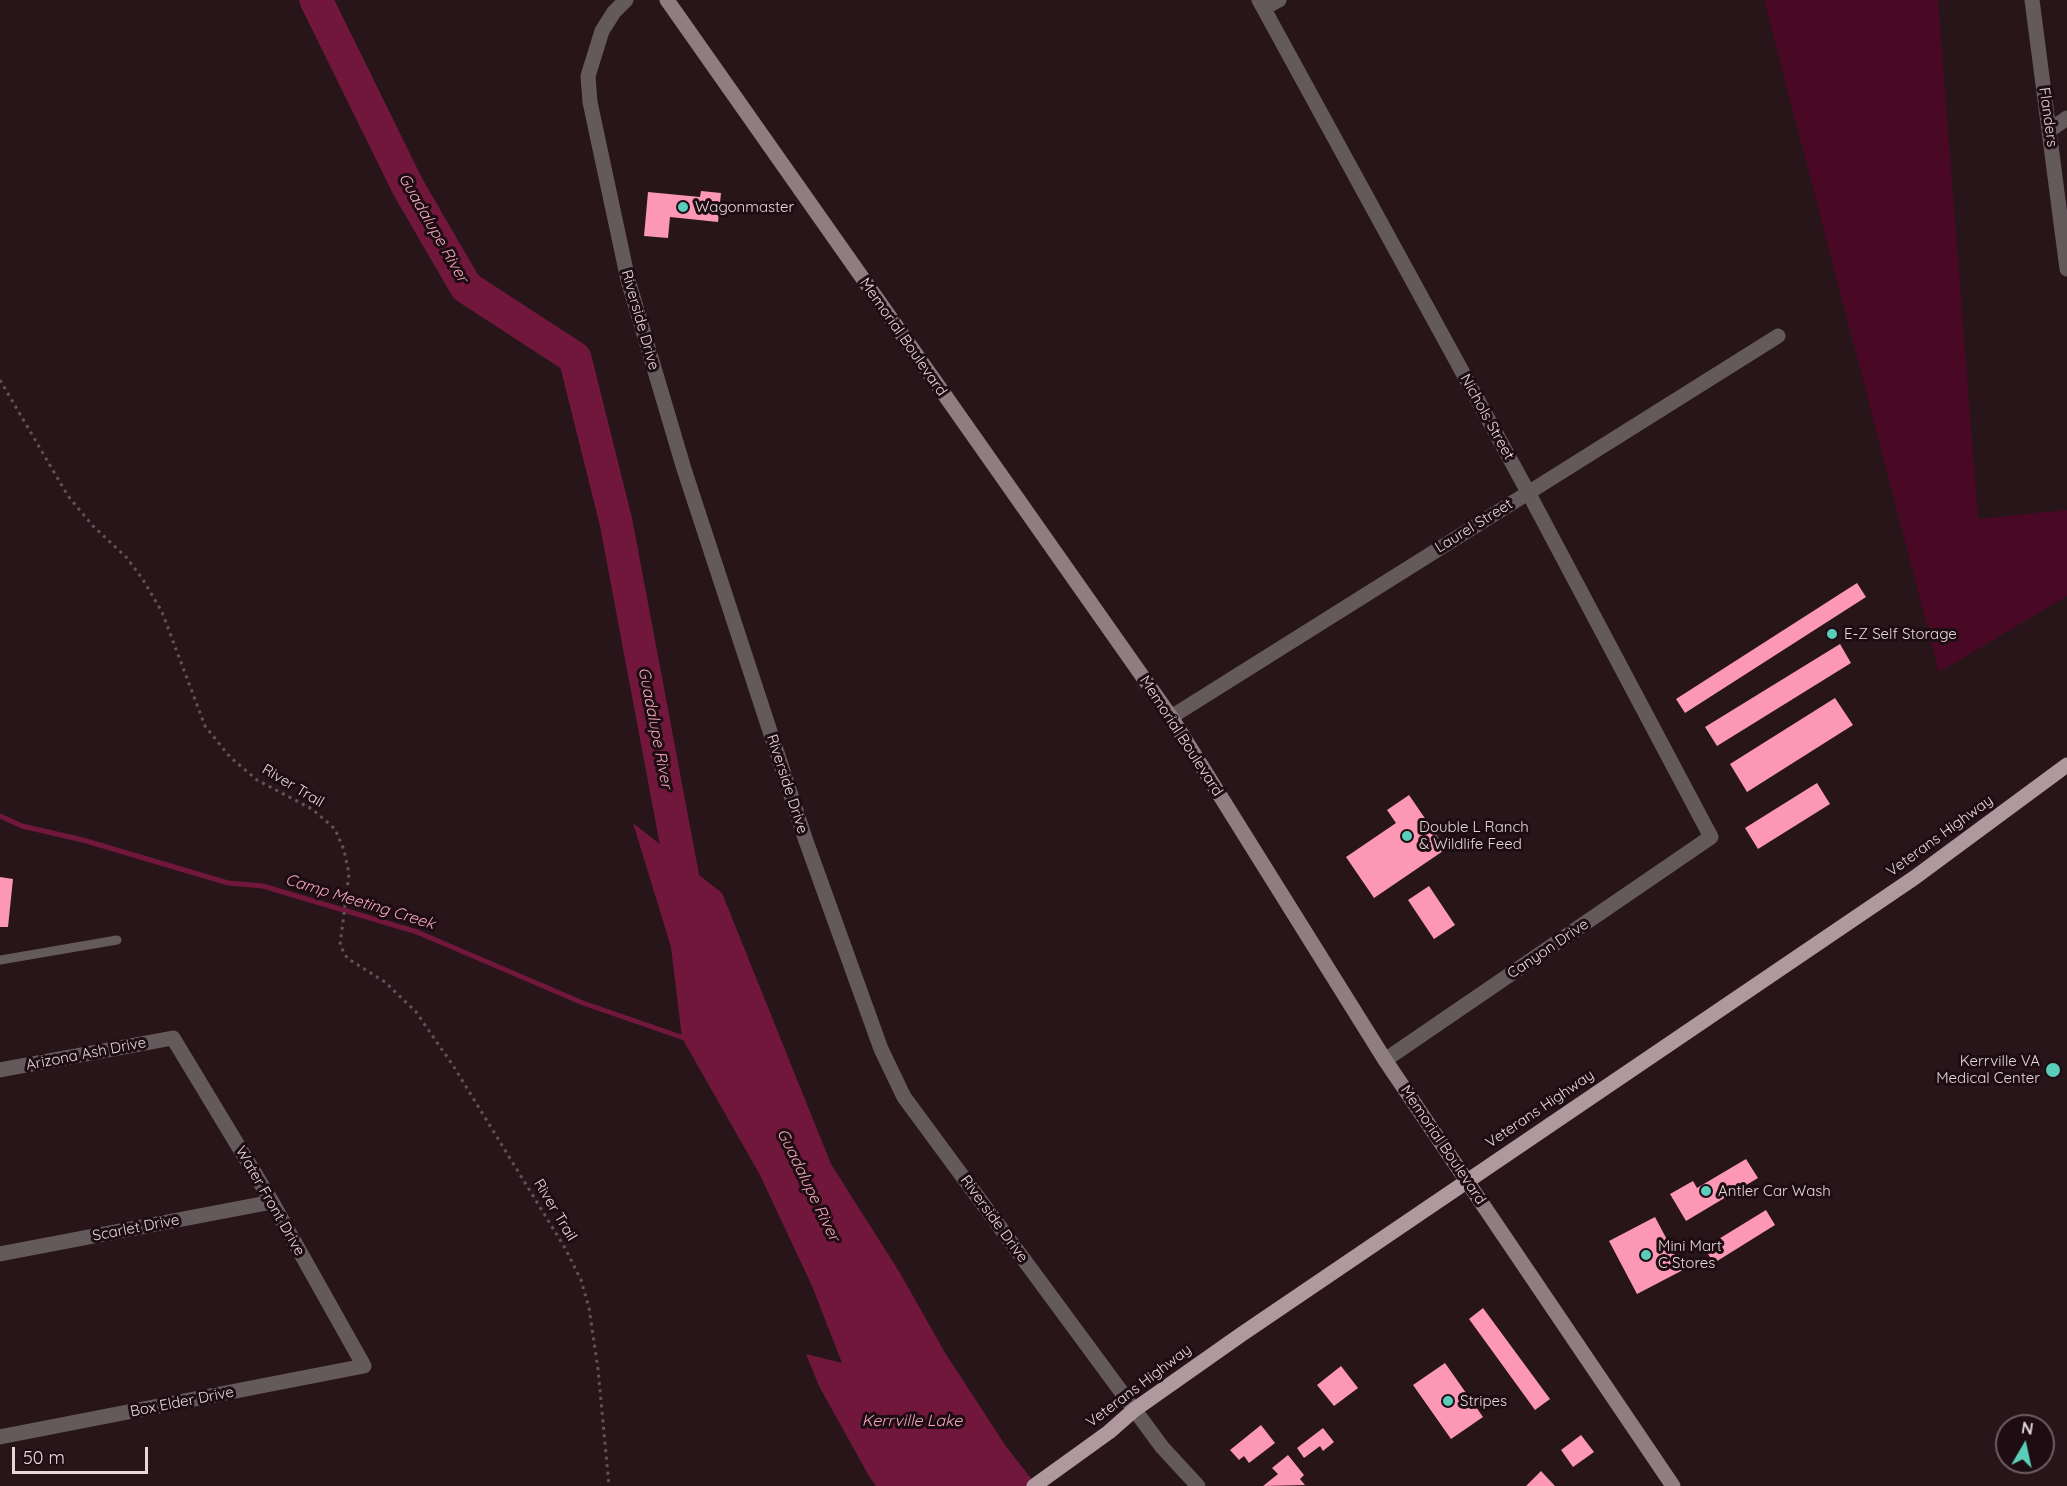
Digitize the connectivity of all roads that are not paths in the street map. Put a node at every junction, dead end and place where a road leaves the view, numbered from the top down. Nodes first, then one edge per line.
1 (626, 0) edge
2 (667, 0) edge
3 (1279, 0) edge
4 (2032, 0) edge
5 (1262, 4) edge
6 (2067, 118) edge
7 (2050, 130) junction
8 (2067, 269) edge
9 (1778, 336) dead end
10 (1528, 492) junction
11 (1171, 717) junction
12 (2067, 765) edge
13 (1711, 837) joint
14 (117, 940) dead end
15 (0, 960) edge
16 (173, 1038) joint
17 (1385, 1060) junction
18 (0, 1070) edge
19 (1467, 1180) junction
20 (272, 1202) junction
21 (0, 1254) edge
22 (364, 1366) joint
23 (1134, 1410) junction
24 (0, 1437) edge
25 (1034, 1486) edge
26 (1198, 1486) edge
27 (1673, 1486) edge

1 - 23 street, Riverside Drive
2 - 11 main road, Memorial Boulevard
3 - 5 street
4 - 7 street, Flanders
5 - 10 street, Nichols Street
6 - 7 street
7 - 8 street, Flanders
9 - 10 street, Laurel Street
10 - 11 street, Laurel Street
10 - 13 street, Nichols Street
11 - 17 main road, Memorial Boulevard
12 - 19 main road, Veterans Highway
13 - 17 street, Canyon Drive
14 - 15 lane
16 - 18 street, Arizona Ash Drive
16 - 20 street, Water Front Drive
17 - 19 main road, Memorial Boulevard
19 - 23 main road, Veterans Highway
19 - 27 main road, Memorial Boulevard
20 - 21 street, Scarlet Drive
20 - 22 street, Water Front Drive
22 - 24 street, Box Elder Drive
23 - 25 main road, Veterans Highway
23 - 26 street, Riverside Drive

